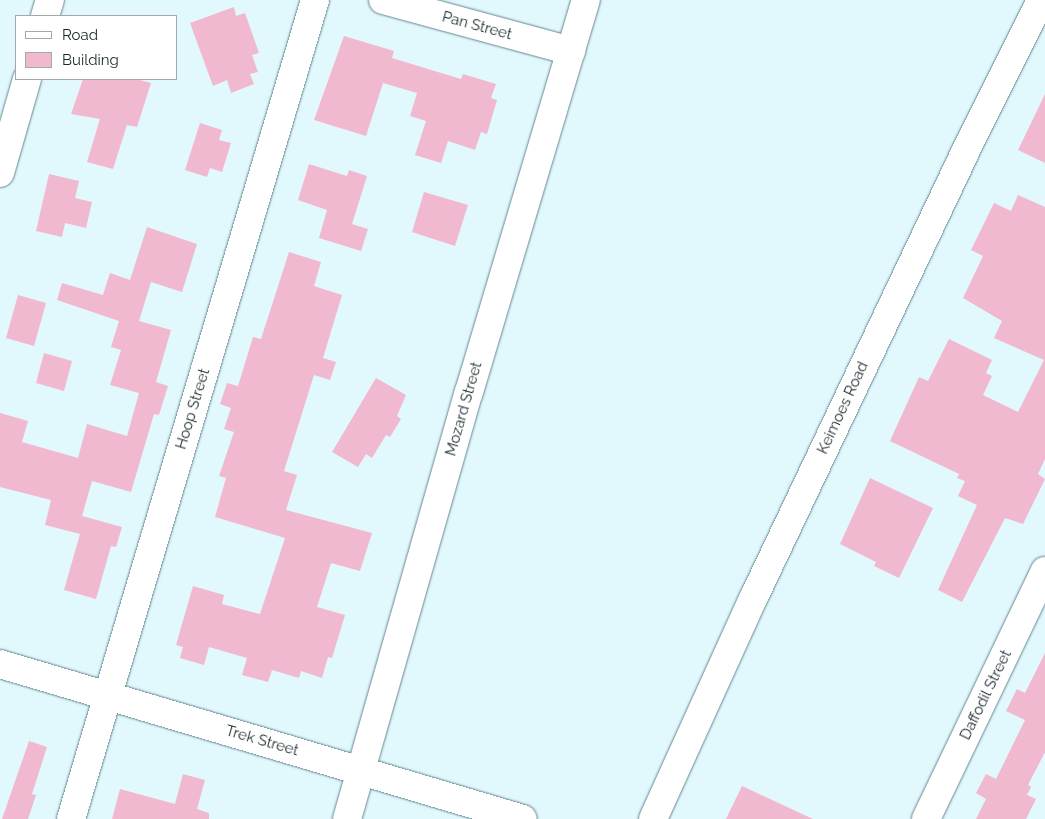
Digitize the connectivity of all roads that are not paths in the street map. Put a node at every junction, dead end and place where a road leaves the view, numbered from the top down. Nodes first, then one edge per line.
1 (50, 0) edge
2 (315, 0) edge
3 (383, 0) edge
4 (586, 0) edge
5 (1041, 0) edge
6 (45, 15) edge
7 (571, 51) junction
8 (27, 80) edge
9 (0, 173) edge
10 (1045, 571) edge
11 (0, 664) edge
12 (107, 697) junction
13 (361, 770) junction
14 (71, 819) edge
15 (346, 819) edge
16 (523, 819) edge
17 (653, 819) edge
18 (926, 819) edge

1 - 6 street
2 - 12 street, Hoop Street
3 - 7 street, Pan Street
4 - 7 street, Mozard Street
5 - 17 street, Keimoes Road
7 - 13 street, Mozard Street
8 - 9 street
10 - 18 street, Daffodil Street
11 - 12 street, Trek Street
12 - 13 street, Trek Street
12 - 14 street, Hoop Street
13 - 15 street, Mozard Street
13 - 16 street, Trek Street

